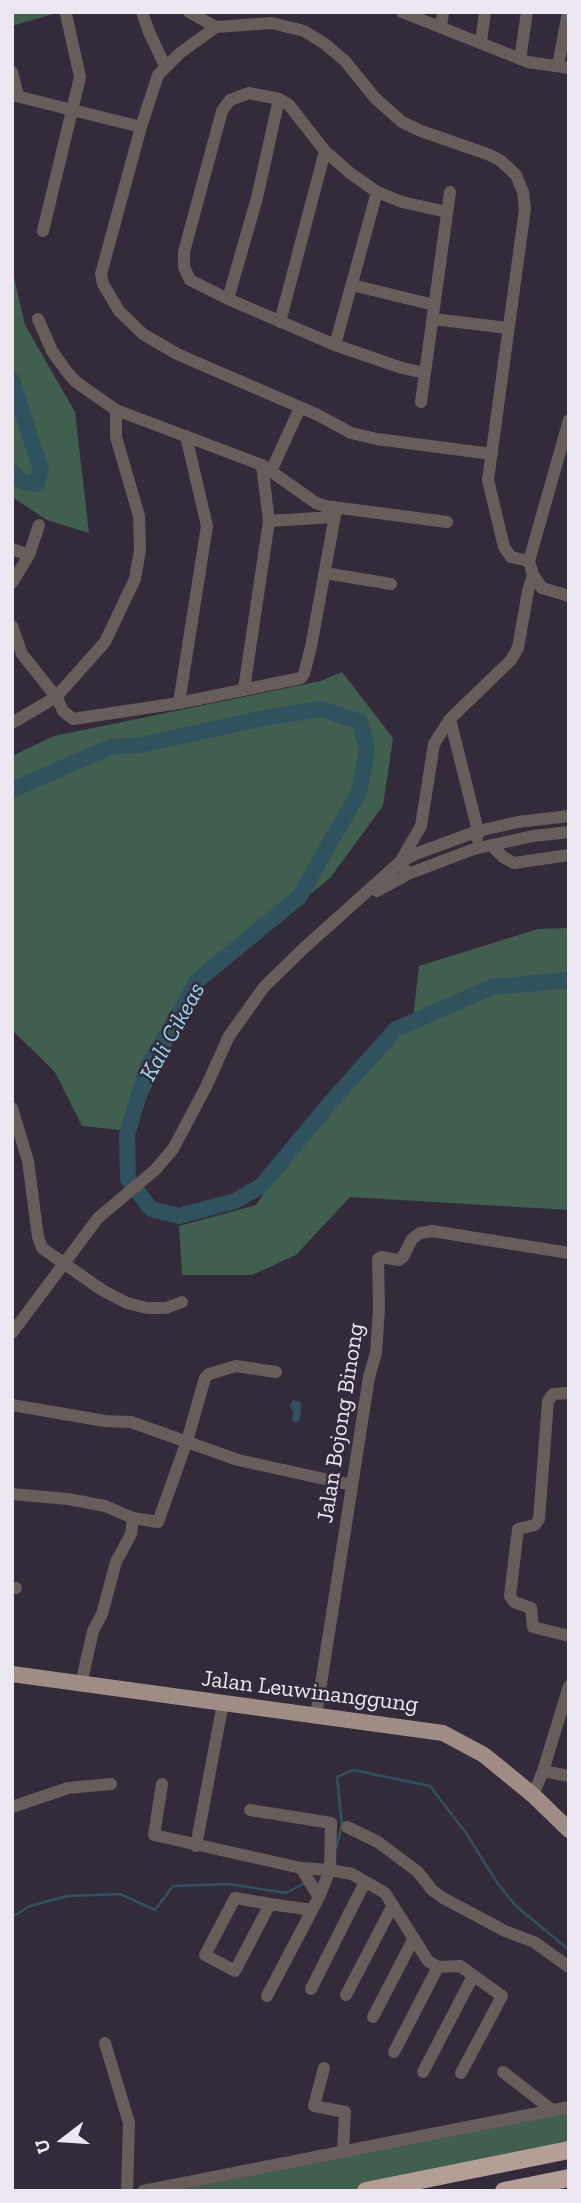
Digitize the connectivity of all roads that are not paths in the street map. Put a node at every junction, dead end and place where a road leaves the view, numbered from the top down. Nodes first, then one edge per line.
1 (142, 12) edge
2 (188, 12) edge
3 (402, 12) edge
4 (443, 12) edge
5 (485, 12) edge
6 (527, 12) edge
7 (568, 12) edge
8 (66, 14) edge
9 (216, 27) junction
10 (441, 27) junction
11 (481, 42) junction
12 (520, 59) junction
13 (165, 66) junction
14 (563, 67) edge
15 (12, 72) edge
16 (15, 95) edge
17 (279, 99) junction
18 (74, 109) junction
19 (141, 127) junction
20 (325, 151) junction
21 (377, 191) junction
22 (450, 192) dead end
23 (447, 212) junction
24 (43, 231) dead end
25 (352, 285) junction
26 (228, 299) junction
27 (434, 312) junction
28 (38, 319) dead end
29 (280, 322) junction
30 (508, 328) junction
31 (335, 345) junction
32 (425, 373) junction
33 (421, 402) dead end
34 (300, 408) junction
35 (116, 410) junction
36 (569, 420) edge
37 (186, 436) junction
38 (492, 454) junction
39 (266, 468) junction
40 (335, 513) junction
41 (269, 520) junction
42 (447, 522) dead end
43 (39, 525) dead end
44 (12, 549) edge
45 (29, 555) junction
46 (529, 561) junction
47 (325, 573) junction
48 (533, 575) junction
49 (12, 583) edge
50 (391, 584) dead end
51 (569, 596) edge
52 (12, 626) edge
53 (244, 689) junction
54 (56, 697) junction
55 (179, 703) junction
56 (450, 719) junction
57 (12, 723) edge
58 (569, 816) edge
59 (478, 831) junction
60 (569, 832) edge
61 (491, 845) junction
62 (474, 849) junction
63 (569, 855) edge
64 (400, 862) junction
65 (408, 874) junction
66 (358, 901) junction
67 (12, 1108) edge
68 (569, 1253) edge
69 (64, 1262) junction
70 (182, 1302) dead end
71 (12, 1333) edge
72 (276, 1372) dead end
73 (569, 1394) edge
74 (12, 1405) edge
75 (187, 1441) junction
76 (352, 1485) junction
77 (12, 1494) edge
78 (132, 1518) junction
79 (569, 1636) edge
80 (12, 1674) edge
81 (81, 1684) junction
82 (569, 1686) edge
83 (223, 1703) junction
84 (316, 1716) junction
85 (542, 1771) junction
86 (569, 1776) edge
87 (111, 1784) dead end
88 (162, 1784) dead end
89 (533, 1795) junction
90 (12, 1807) edge
91 (250, 1810) dead end
92 (347, 1827) dead end
93 (569, 1830) edge
94 (196, 1846) junction
95 (301, 1868) junction
96 (330, 1870) junction
97 (365, 1882) junction
98 (318, 1897) junction
99 (270, 1903) junction
100 (393, 1905) junction
101 (312, 1910) junction
102 (414, 1938) junction
103 (438, 1966) junction
104 (569, 1967) edge
105 (473, 1976) junction
106 (311, 1989) dead end
107 (346, 1995) dead end
108 (267, 1996) dead end
109 (373, 2017) dead end
110 (105, 2043) dead end
111 (394, 2052) dead end
112 (324, 2068) dead end
113 (423, 2072) dead end
114 (503, 2072) dead end
115 (461, 2073) dead end
116 (569, 2107) edge
117 (552, 2110) junction
118 (569, 2150) edge
119 (343, 2151) junction
120 (569, 2178) edge
121 (127, 2191) edge
122 (143, 2191) edge
123 (366, 2191) edge
124 (504, 2191) edge

1 - 13 street
2 - 9 street
3 - 10 street
4 - 10 street
5 - 11 street
6 - 12 street
7 - 14 street
8 - 18 street
9 - 13 street
9 - 30 street
10 - 11 street
11 - 12 street
12 - 14 street
13 - 19 street
15 - 16 street
16 - 18 street
17 - 20 street
17 - 26 street
17 - 26 street
18 - 19 street
18 - 24 street
19 - 34 street
20 - 21 street
20 - 29 street
21 - 23 street
21 - 25 street
22 - 23 street
23 - 27 street
25 - 27 street
25 - 31 street
26 - 29 street
27 - 30 street
27 - 32 street
28 - 35 street
29 - 31 street
30 - 38 street
31 - 32 street
32 - 33 street
34 - 38 street
34 - 39 street
35 - 37 street
35 - 54 street
36 - 46 street
37 - 39 street
37 - 55 street
38 - 46 street
39 - 40 street
39 - 41 street
40 - 41 street
40 - 42 street
40 - 47 street
41 - 53 street
43 - 45 street
44 - 45 street
45 - 49 street
46 - 48 street
47 - 50 street
47 - 53 street
48 - 51 street
48 - 56 street
52 - 54 street
53 - 55 street
54 - 55 street
54 - 57 street
56 - 59 street
56 - 64 street
58 - 59 street
59 - 62 street
59 - 64 street
60 - 61 street
61 - 62 street
61 - 63 street
62 - 65 street
64 - 65 street
64 - 66 street
65 - 66 street
66 - 69 street
67 - 69 street
68 - 76 street, Jalan Bojong Binong
69 - 70 street
69 - 71 street
72 - 75 street
73 - 79 street
74 - 75 street
75 - 76 street
75 - 78 street
76 - 84 street, Jalan Bojong Binong
77 - 78 street
78 - 81 street
80 - 81 main road, Jalan Leuwinanggung
81 - 83 main road, Jalan Leuwinanggung
82 - 85 street
83 - 84 main road, Jalan Leuwinanggung
83 - 94 street
84 - 89 main road, Jalan Leuwinanggung
85 - 86 street
85 - 89 street
87 - 90 street
88 - 94 street
89 - 93 main road, Jalan Leuwinanggung
91 - 96 street
92 - 104 street
94 - 95 street
95 - 96 street
95 - 98 street
96 - 97 street
96 - 98 street
97 - 100 street
97 - 106 street
98 - 101 street
99 - 99 street
99 - 101 street
100 - 102 street
100 - 107 street
101 - 108 street
102 - 103 street
102 - 109 street
103 - 105 street
103 - 111 street
105 - 113 street
105 - 115 street
110 - 121 street
112 - 119 street
114 - 117 street
116 - 117 street
117 - 119 street
118 - 123 highway
119 - 122 street
120 - 124 highway

